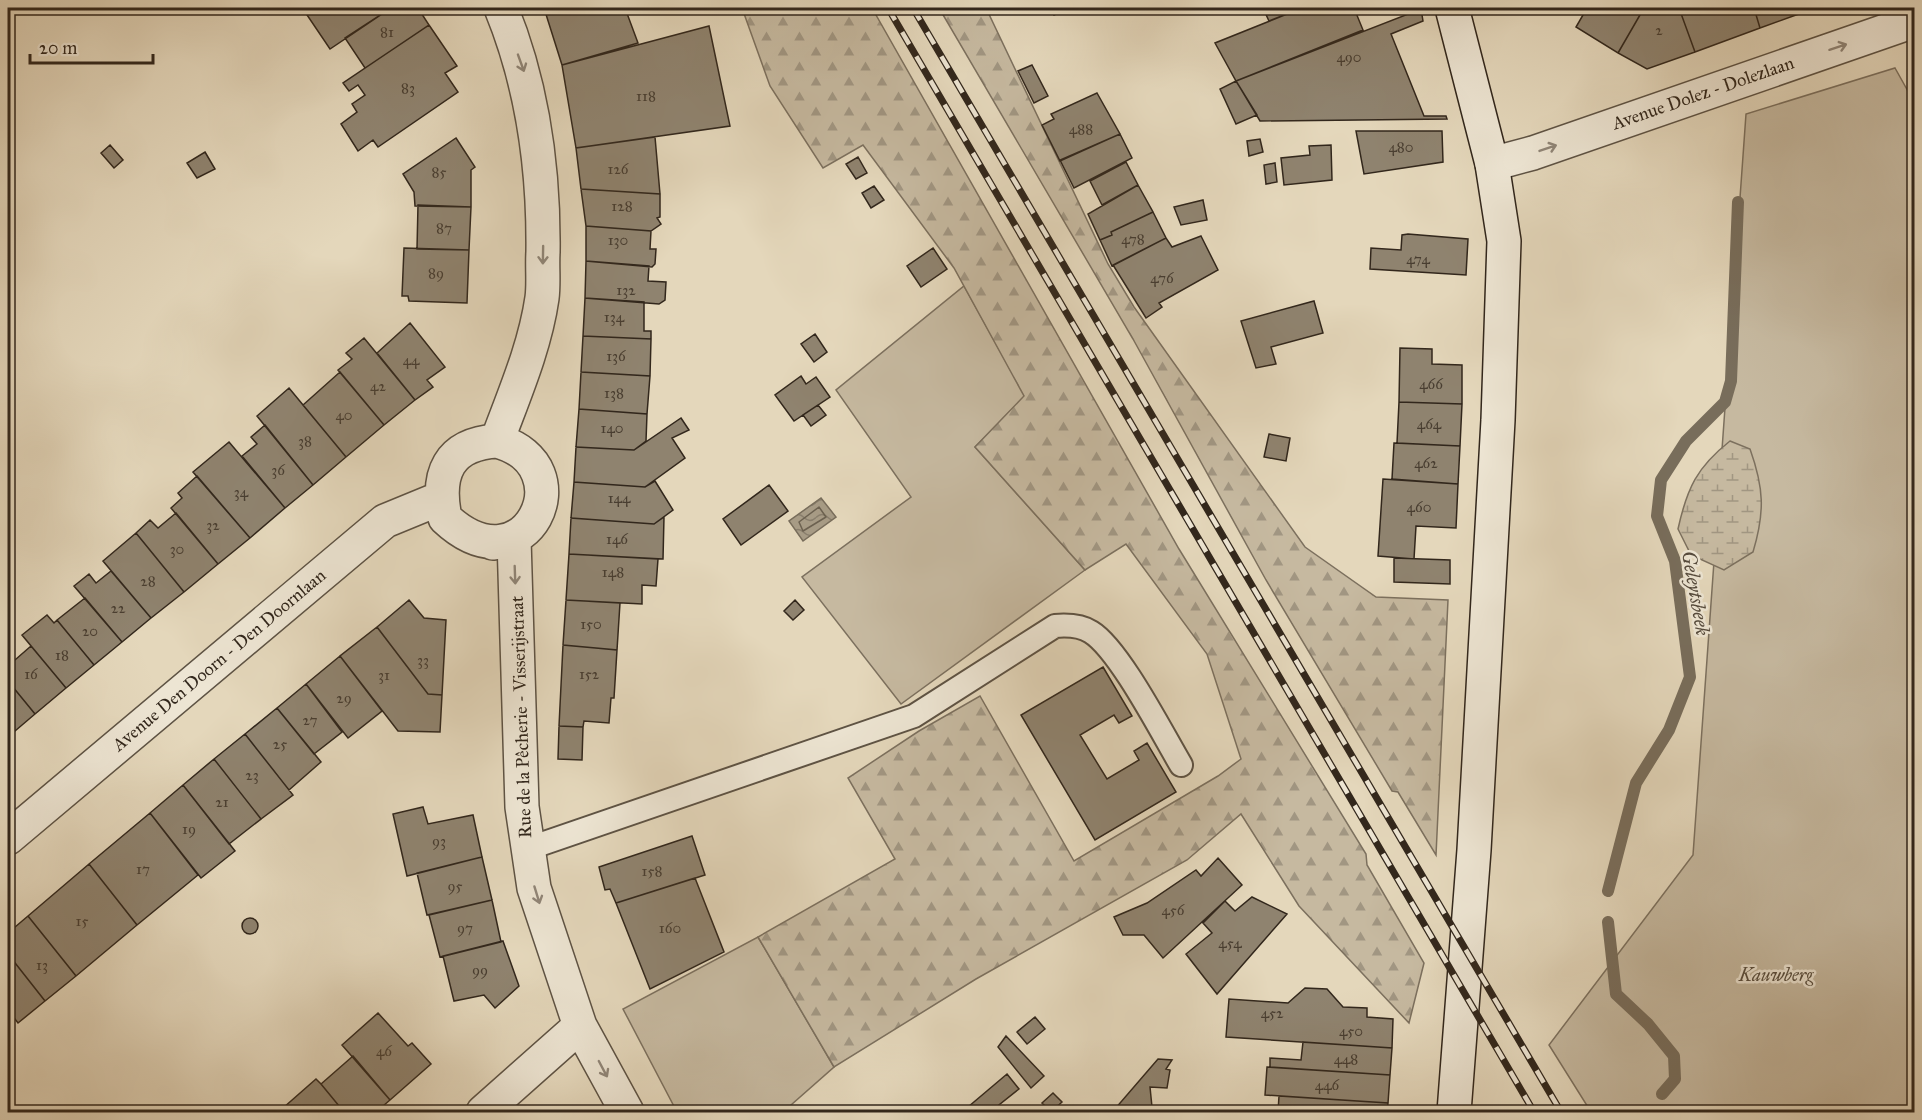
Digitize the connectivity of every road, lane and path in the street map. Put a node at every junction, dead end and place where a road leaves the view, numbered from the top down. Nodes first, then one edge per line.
1 (501, 8) edge
2 (1452, 8) edge
3 (1914, 21) edge
4 (1492, 164) junction
5 (497, 441) junction
6 (441, 498) junction
7 (493, 543) junction
8 (1181, 765) dead end
9 (8, 838) edge
10 (527, 849) junction
11 (580, 1026) junction
12 (483, 1113) edge
13 (627, 1113) edge
14 (1454, 1113) edge

1 -> 5 street
2 - 4 street
4 -> 3 street, Avenue Dolez - Dolezlaan
4 - 14 street
5 - 6 street
5 - 7 street
6 - 7 street, Rue de la Pêcherie - Visserijstraat
6 - 9 street, Avenue Den Doorn - Den Doornlaan
7 -> 10 street, Rue de la Pêcherie - Visserijstraat
8 - 10 lane
10 -> 11 street, Rue de la Pêcherie - Visserijstraat
11 - 12 street
11 -> 13 street, Rue de la Pêcherie - Visserijstraat

